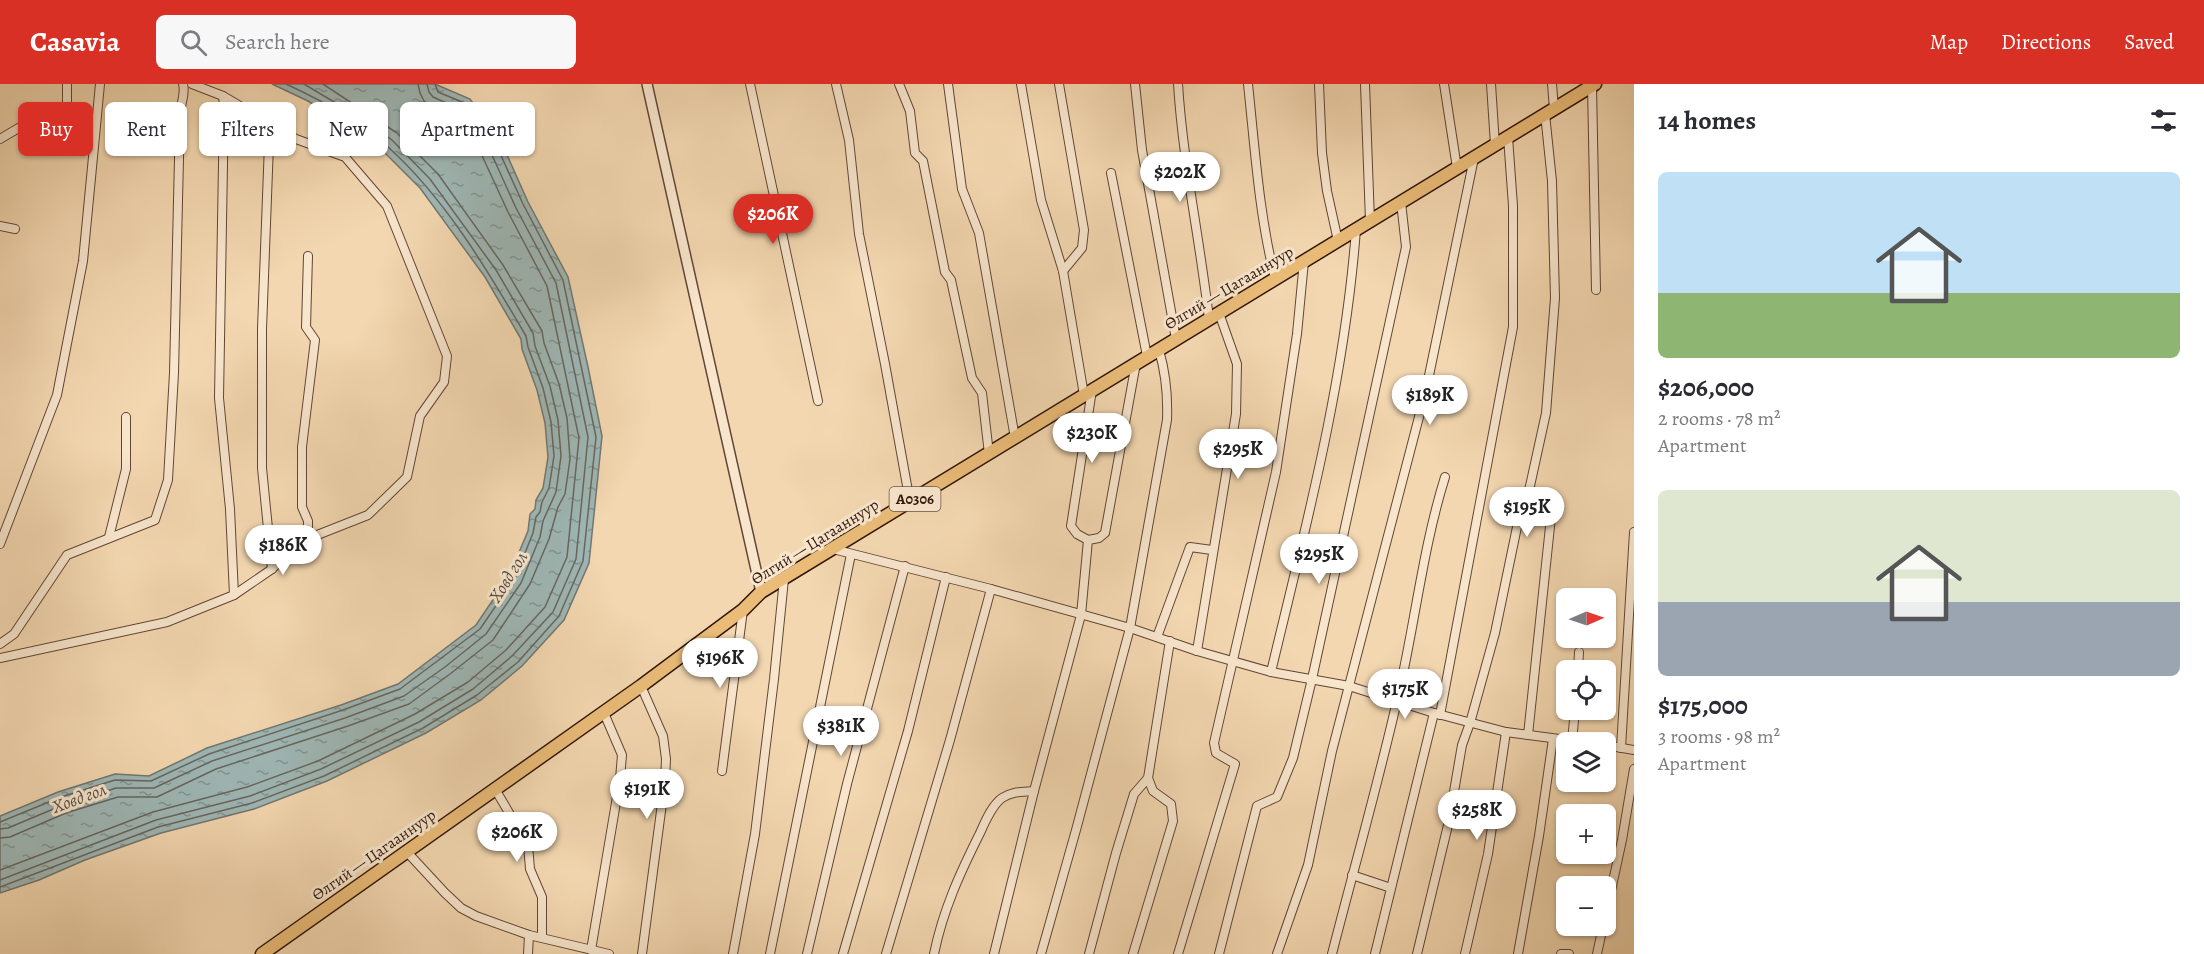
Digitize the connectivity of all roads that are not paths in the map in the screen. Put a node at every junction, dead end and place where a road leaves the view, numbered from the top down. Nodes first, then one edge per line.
1 (67, 84) edge
2 (100, 84) edge
3 (183, 84) edge
4 (192, 84) edge
5 (647, 84) edge
6 (750, 84) edge
7 (836, 84) edge
8 (899, 84) edge
9 (948, 84) edge
10 (1021, 84) edge
11 (1059, 84) edge
12 (1135, 84) edge
13 (1178, 84) edge
14 (1248, 84) edge
15 (1319, 84) edge
16 (1365, 84) edge
17 (1444, 84) edge
18 (1491, 84) edge
19 (1552, 84) edge
20 (1593, 85) edge
21 (223, 96) junction
22 (67, 102) edge
23 (233, 102) edge
24 (1550, 111) junction
25 (93, 119) edge
26 (96, 119) junction
27 (18, 128) edge
28 (1508, 137) junction
29 (0, 139) edge
30 (296, 139) edge
31 (1495, 144) junction
32 (269, 156) edge
33 (1474, 158) junction
34 (1457, 168) junction
35 (1111, 173) dead end
36 (1401, 202) junction
37 (1370, 221) junction
38 (0, 226) edge
39 (15, 229) dead end
40 (1356, 229) junction
41 (1338, 241) junction
42 (308, 256) dead end
43 (1304, 261) junction
44 (1063, 271) junction
45 (1275, 279) junction
46 (1596, 290) dead end
47 (1214, 316) junction
48 (1176, 339) junction
49 (1159, 350) junction
50 (1142, 360) junction
51 (1088, 393) junction
52 (818, 401) dead end
53 (126, 417) dead end
54 (1015, 438) junction
55 (989, 454) junction
56 (1445, 477) dead end
57 (910, 502) junction
58 (1551, 517) dead end
59 (1634, 531) edge
60 (109, 537) junction
61 (1088, 540) junction
62 (302, 541) junction
63 (0, 544) edge
64 (833, 549) junction
65 (1212, 550) junction
66 (851, 554) junction
67 (905, 566) junction
68 (272, 568) junction
69 (946, 577) junction
70 (784, 579) junction
71 (991, 589) junction
72 (761, 592) junction
73 (234, 595) junction
74 (743, 610) junction
75 (1081, 615) junction
76 (1130, 627) junction
77 (1157, 637) junction
78 (1170, 641) junction
79 (0, 644) edge
80 (1197, 651) junction
81 (1579, 652) dead end
82 (0, 658) edge
83 (1579, 660) edge
84 (1231, 661) junction
85 (1271, 672) junction
86 (1312, 679) junction
87 (641, 686) junction
88 (1349, 686) junction
89 (1397, 700) junction
90 (604, 713) junction
91 (1437, 714) junction
92 (1470, 723) junction
93 (1506, 732) junction
94 (1528, 735) junction
95 (1553, 739) junction
96 (1556, 739) edge
97 (1616, 747) edge
98 (1621, 748) junction
99 (1634, 750) edge
100 (1634, 769) edge
101 (722, 771) dead end
102 (1148, 778) junction
103 (495, 789) junction
104 (1034, 791) junction
105 (407, 852) junction
106 (1352, 875) junction
107 (1614, 876) edge
108 (1391, 888) junction
109 (530, 935) junction
110 (1602, 936) edge
111 (542, 938) junction
112 (576, 950) edge
113 (591, 950) junction
114 (262, 954) edge
115 (528, 954) edge
116 (609, 954) edge
117 (642, 954) edge
118 (733, 954) edge
119 (770, 954) edge
120 (807, 954) edge
121 (843, 954) edge
122 (886, 954) edge
123 (934, 954) edge
124 (994, 954) edge
125 (1041, 954) edge
126 (1089, 954) edge
127 (1133, 954) edge
128 (1178, 954) edge
129 (1219, 954) edge
130 (1276, 954) edge
131 (1332, 954) edge
132 (1375, 954) edge
133 (1418, 954) edge
134 (1465, 954) edge
135 (1518, 954) edge
136 (1561, 954) edge
137 (1569, 954) edge
138 (1597, 954) edge

1 - 22 street
2 - 26 street
3 - 60 street
4 - 21 street
5 - 72 street
6 - 52 street
7 - 57 street
8 - 55 street
9 - 54 street
10 - 44 street
11 - 44 street
12 - 48 street
13 - 47 street
14 - 45 street
15 - 41 street
16 - 37 street
17 - 34 street
18 - 31 street
19 - 24 street
20 - 24 highway, Өлгий — Цагааннуур / A0306
20 - 46 street
21 - 23 street
21 - 73 street
24 - 28 highway, Өлгий — Цагааннуур / A0306
24 - 92 street
25 - 26 street
26 - 63 street
27 - 29 street
28 - 31 highway, Өлгий — Цагааннуур / A0306
28 - 91 street
30 - 62 street
31 - 33 highway, Өлгий — Цагааннуур / A0306
32 - 68 street
33 - 34 highway, Өлгий — Цагааннуур / A0306
33 - 88 street
34 - 36 highway, Өлгий — Цагааннуур / A0306
35 - 50 street
36 - 37 highway, Өлгий — Цагааннуур / A0306
36 - 86 street
37 - 40 highway, Өлгий — Цагааннуур / A0306
38 - 39 street
40 - 41 highway, Өлгий — Цагааннуур / A0306
40 - 85 street
41 - 43 highway, Өлгий — Цагааннуур / A0306
42 - 62 street
43 - 45 highway, Өлгий — Цагааннуур / A0306
43 - 84 street
44 - 51 street
45 - 47 highway, Өлгий — Цагааннуур / A0306
47 - 48 highway, Өлгий — Цагааннуур / A0306
47 - 65 street
48 - 49 highway, Өлгий — Цагааннуур / A0306
49 - 50 highway, Өлгий — Цагааннуур / A0306
49 - 76 street
50 - 51 highway, Өлгий — Цагааннуур / A0306
50 - 61 street
51 - 54 highway, Өлгий — Цагааннуур / A0306
51 - 61 street
53 - 60 street
54 - 55 highway, Өлгий — Цагааннуур / A0306
55 - 57 highway, Өлгий — Цагааннуур / A0306
56 - 89 street
57 - 64 highway, Өлгий — Цагааннуур / A0306
58 - 94 street
59 - 98 street
60 - 79 street
61 - 75 street
62 - 68 street
64 - 66 street
64 - 70 highway, Өлгий — Цагааннуур / A0306
65 - 77 street
65 - 80 street
66 - 67 street
66 - 119 street
67 - 69 street
67 - 120 street
68 - 73 street
69 - 71 street
69 - 121 street
70 - 72 highway, Өлгий — Цагааннуур / A0306
70 - 118 street
71 - 75 street
71 - 122 street
72 - 74 highway, Өлгий — Цагааннуур / A0306
73 - 82 street
74 - 87 highway, Өлгий — Цагааннуур / A0306
74 - 101 street
75 - 76 street
75 - 104 street
76 - 77 street
76 - 125 street
77 - 78 street
78 - 80 street
78 - 102 street
80 - 84 street
81 - 83 street
84 - 85 street
84 - 128 street
85 - 86 street
86 - 88 street
86 - 129 street
87 - 90 highway, Өлгий — Цагааннуур / A0306
87 - 117 street
88 - 89 street
88 - 130 street
89 - 91 street
89 - 106 street
90 - 103 highway, Өлгий — Цагааннуур / A0306
90 - 113 street
91 - 92 street
91 - 108 street
92 - 93 street
92 - 133 street
93 - 94 street
93 - 134 street
94 - 95 street
95 - 96 street
95 - 135 street
97 - 98 street
98 - 99 street
100 - 107 street
102 - 126 street
102 - 127 street
103 - 105 highway, Өлгий — Цагааннуур / A0306
103 - 111 street
104 - 123 street
104 - 124 street
105 - 109 street
105 - 114 highway, Өлгий — Цагааннуур / A0306
106 - 108 street
106 - 131 street
108 - 132 street
109 - 111 street
109 - 115 street
110 - 138 street
111 - 112 street
112 - 113 street
113 - 116 street
136 - 137 street

